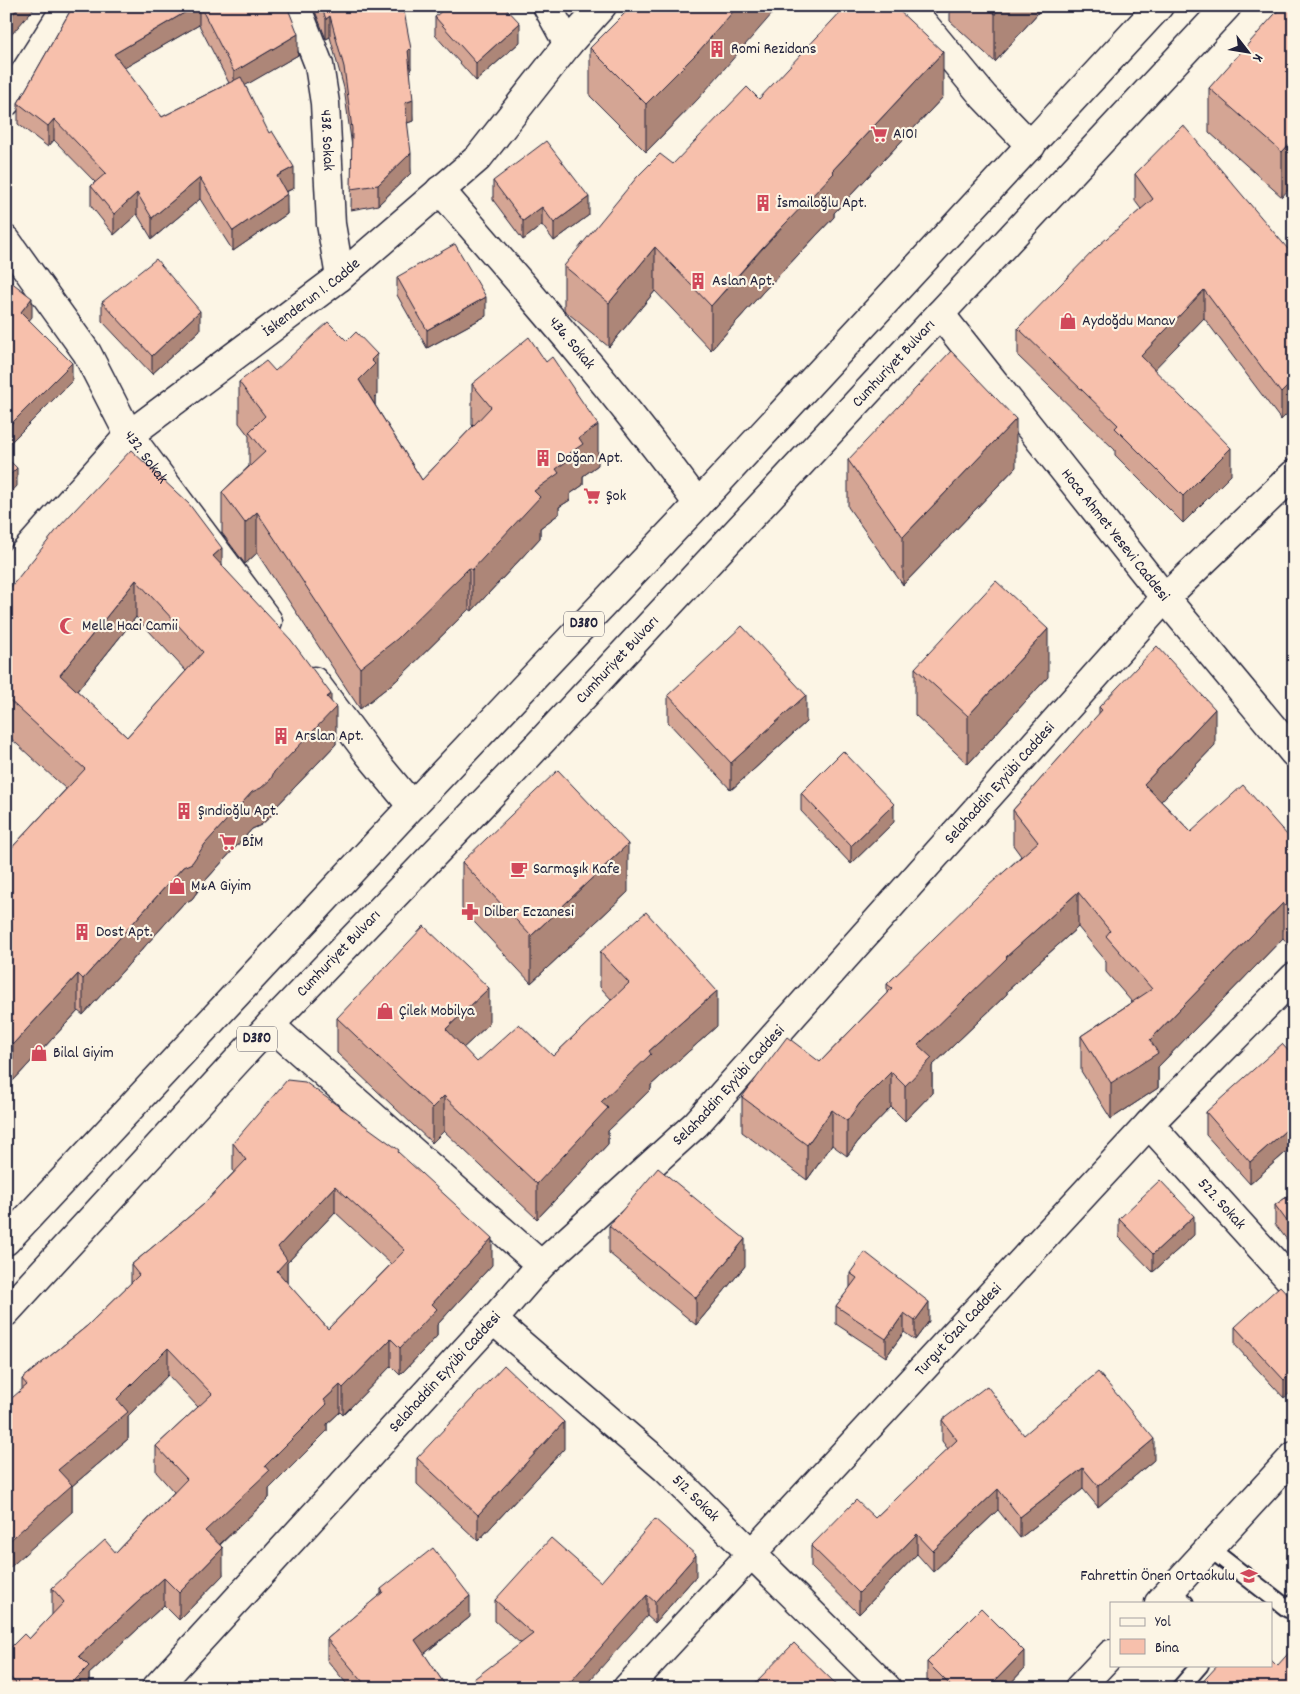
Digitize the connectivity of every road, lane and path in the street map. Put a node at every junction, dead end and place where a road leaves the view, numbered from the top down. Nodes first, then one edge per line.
1 (67, 6) edge
2 (296, 6) edge
3 (547, 6) edge
4 (602, 6) edge
5 (910, 6) edge
6 (1159, 6) edge
7 (1226, 6) edge
8 (568, 44) junction
9 (6, 102) edge
10 (1031, 146) junction
11 (440, 190) junction
12 (6, 240) edge
13 (340, 278) junction
14 (940, 314) junction
15 (129, 434) junction
16 (1294, 474) edge
17 (698, 504) junction
18 (6, 574) edge
19 (1165, 598) junction
20 (281, 638) edge
21 (298, 661) edge
22 (1294, 753) edge
23 (412, 806) junction
24 (1294, 977) edge
25 (270, 1025) junction
26 (1149, 1124) junction
27 (6, 1241) edge
28 (541, 1266) junction
29 (1294, 1284) edge
30 (6, 1312) edge
31 (493, 1320) junction
32 (1294, 1456) edge
33 (1209, 1548) junction
34 (752, 1554) junction
35 (1171, 1599) edge
36 (1294, 1602) edge
37 (1110, 1655) edge
38 (1199, 1666) edge
39 (156, 1688) edge
40 (627, 1688) edge
41 (887, 1688) edge
42 (1079, 1688) edge
43 (1180, 1688) edge

1 - 9 street
2 - 13 street, 438. Sokak
3 - 8 street
4 - 8 street, İskenderun 1. Cadde
5 - 10 street
6 - 10 street, D380
7 - 14 street, Cumhuriyet Bulvarı / D380
8 - 11 street, İskenderun 1. Cadde
10 - 17 street, D380
11 - 13 street, İskenderun 1. Cadde
11 - 17 street, 436. Sokak
12 - 15 street, 432. Sokak
13 - 15 street, İskenderun 1. Cadde
14 - 19 street, Hoca Ahmet Yesevi Caddesi
14 - 25 street, Cumhuriyet Bulvarı / D380
15 - 18 street, İskenderun 1. Cadde
15 - 20 street, 432. Sokak
16 - 19 street, Selahaddin Eyyübi Caddesi
17 - 23 street, D380
19 - 22 street, Hoca Ahmet Yesevi Caddesi
19 - 28 street, Selahaddin Eyyübi Caddesi
21 - 23 street
23 - 27 street, D380
24 - 26 street, Turgut Özal Caddesi
25 - 28 street
25 - 30 street, Cumhuriyet Bulvarı / D380
26 - 29 street, 522. Sokak
26 - 34 street, Turgut Özal Caddesi
28 - 31 street, Selahaddin Eyyübi Caddesi
31 - 34 street, 512. Sokak
31 - 39 street, Selahaddin Eyyübi Caddesi
32 - 33 street
33 - 35 street
33 - 36 lane
34 - 40 street, Turgut Özal Caddesi
34 - 41 street, 512. Sokak
37 - 42 street
38 - 43 lane

